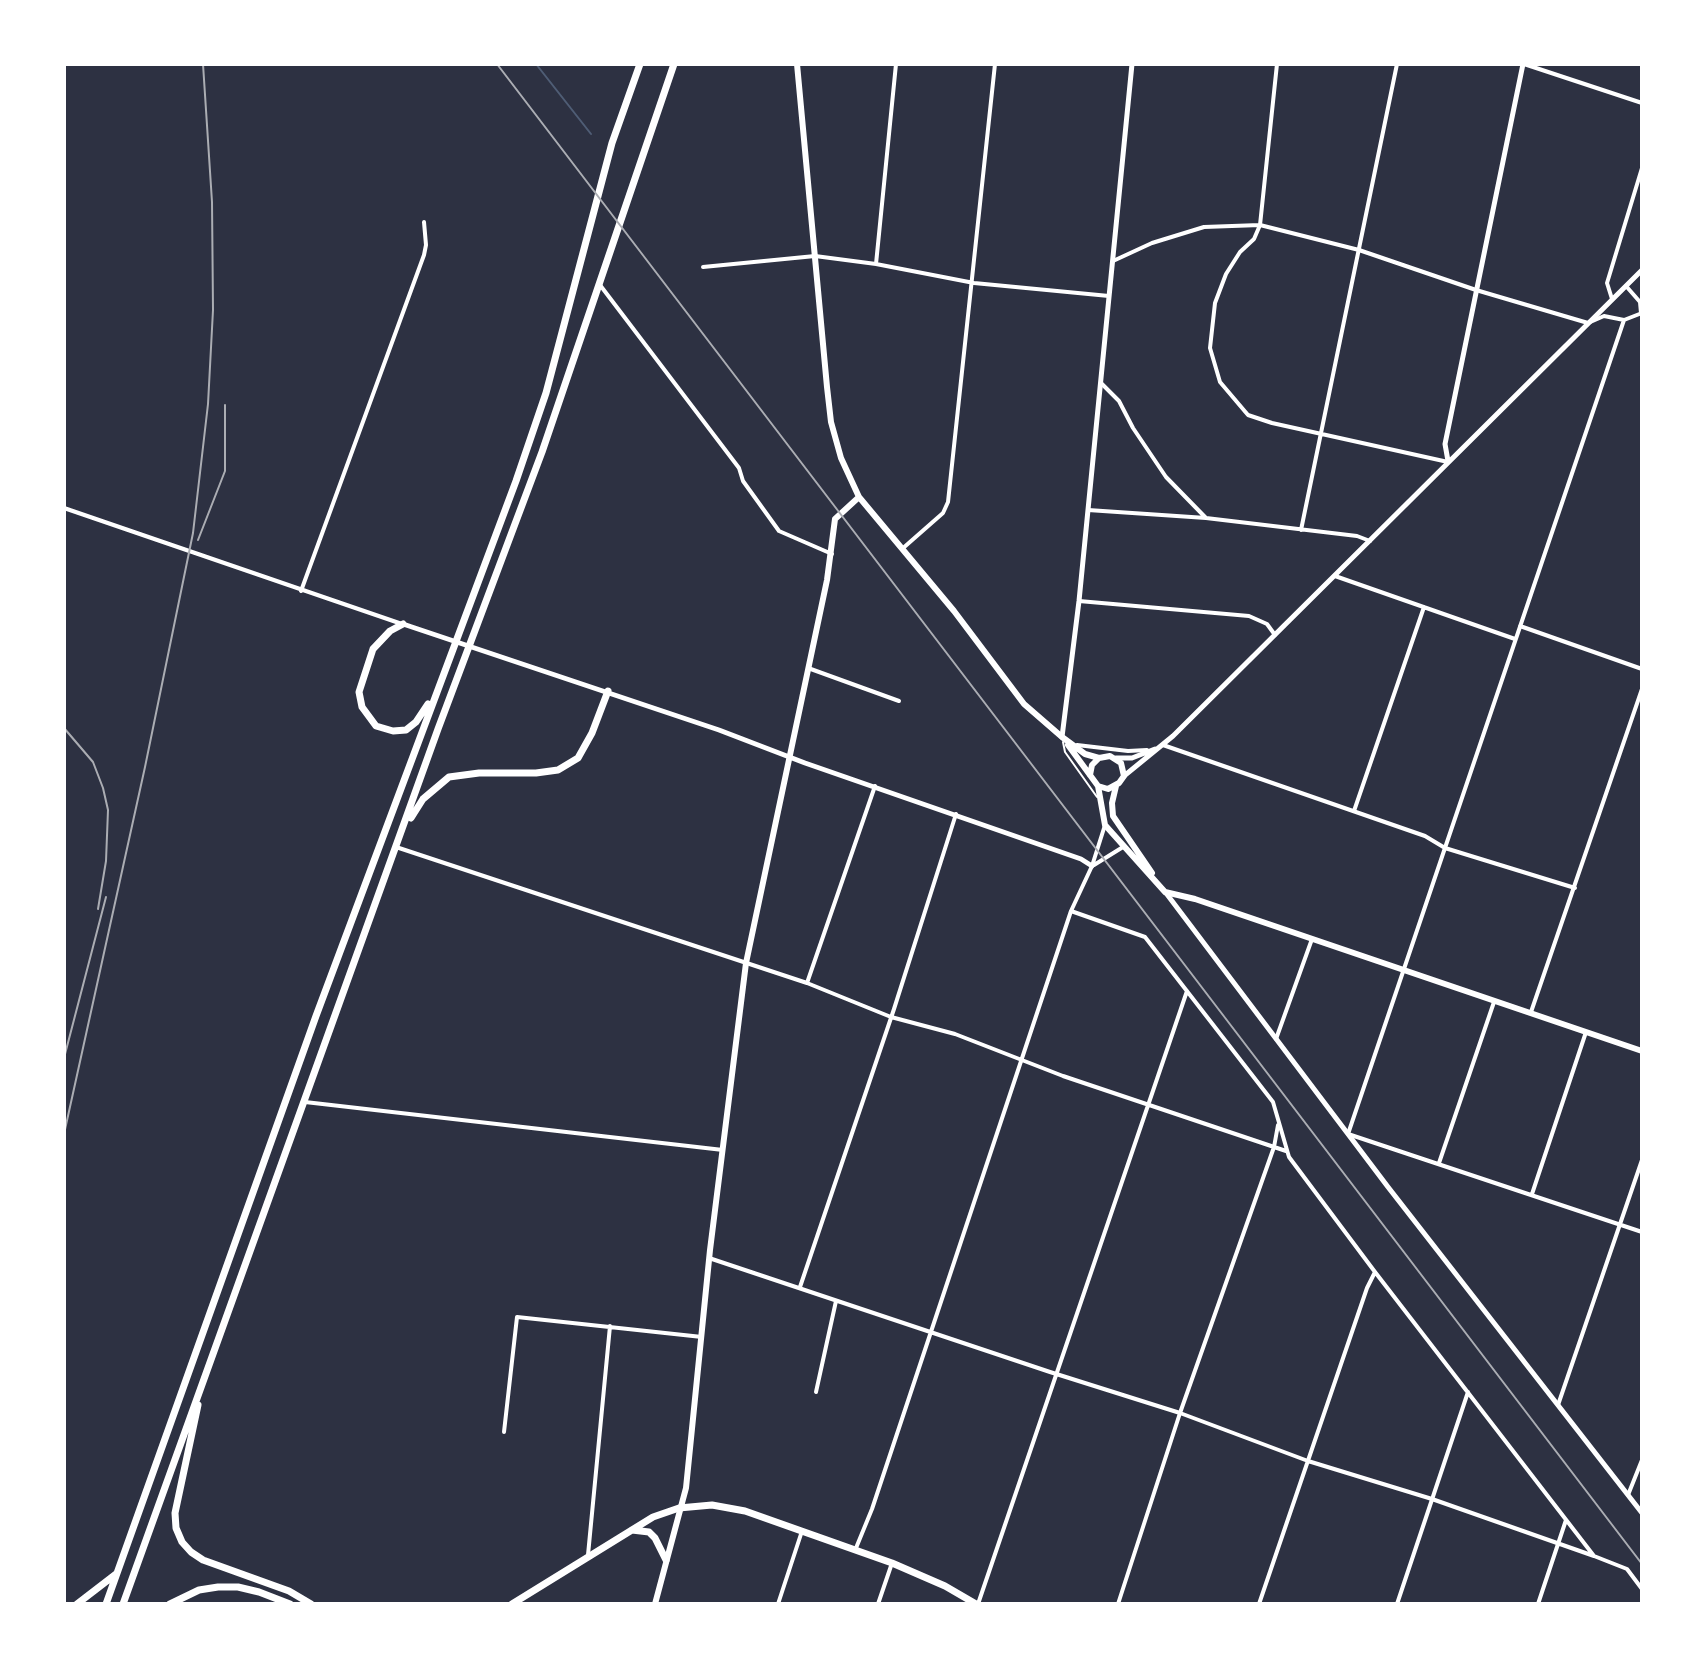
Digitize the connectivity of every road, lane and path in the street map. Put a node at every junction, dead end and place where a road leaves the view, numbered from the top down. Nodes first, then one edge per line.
1 (640, 64) edge
2 (674, 64) edge
3 (797, 64) edge
4 (896, 64) edge
5 (995, 64) edge
6 (1132, 64) edge
7 (1277, 64) edge
8 (1397, 64) edge
9 (1524, 64) edge
10 (1642, 103) edge
11 (1642, 168) edge
12 (424, 222) dead end
13 (1260, 225) junction
14 (1359, 250) junction
15 (815, 256) junction
16 (1112, 261) junction
17 (876, 264) junction
18 (703, 267) dead end
19 (1642, 270) edge
20 (599, 283) junction
21 (974, 283) junction
22 (1626, 286) junction
23 (1476, 290) junction
24 (1109, 296) junction
25 (1612, 299) junction
26 (1641, 313) edge
27 (1624, 320) junction
28 (1588, 323) junction
29 (1101, 383) junction
30 (1321, 435) junction
31 (1448, 462) junction
32 (859, 497) junction
33 (64, 508) edge
34 (1088, 510) junction
35 (1206, 518) junction
36 (1301, 530) junction
37 (1370, 541) junction
38 (902, 549) junction
39 (832, 554) junction
40 (1335, 576) junction
41 (301, 591) junction
42 (1079, 601) junction
43 (1424, 607) junction
44 (403, 624) junction
45 (1520, 626) junction
46 (1275, 635) junction
47 (1515, 639) junction
48 (454, 641) junction
49 (469, 646) junction
50 (808, 668) junction
51 (1642, 669) edge
52 (1642, 689) edge
53 (608, 691) junction
54 (435, 692) junction
55 (899, 701) dead end
56 (1062, 737) junction
57 (1073, 745) junction
58 (1163, 745) junction
59 (1154, 749) junction
60 (788, 757) junction
61 (1099, 758) junction
62 (1116, 758) junction
63 (1090, 775) junction
64 (1124, 776) junction
65 (875, 786) junction
66 (1098, 786) junction
67 (1116, 786) junction
68 (1102, 809) junction
69 (1354, 811) junction
70 (956, 814) junction
71 (1105, 825) junction
72 (403, 830) junction
73 (396, 847) junction
74 (1123, 847) junction
75 (1445, 848) junction
76 (1092, 866) junction
77 (1575, 888) junction
78 (1165, 892) junction
79 (1071, 911) junction
80 (1312, 939) junction
81 (746, 963) junction
82 (1405, 970) junction
83 (807, 983) junction
84 (1187, 991) junction
85 (1495, 1000) junction
86 (1531, 1012) junction
87 (891, 1017) junction
88 (1586, 1032) junction
89 (1276, 1039) junction
90 (1642, 1050) edge
91 (1021, 1061) junction
92 (305, 1102) junction
93 (1149, 1105) junction
94 (1279, 1119) junction
95 (1348, 1134) junction
96 (1274, 1147) junction
97 (723, 1150) junction
98 (1286, 1151) junction
99 (1642, 1160) edge
100 (1439, 1163) junction
101 (1532, 1194) junction
102 (1621, 1224) junction
103 (1642, 1232) edge
104 (709, 1258) junction
105 (1375, 1272) junction
106 (800, 1287) junction
107 (837, 1300) junction
108 (610, 1326) junction
109 (931, 1332) junction
110 (702, 1337) junction
111 (1056, 1374) junction
112 (205, 1375) junction
113 (816, 1392) dead end
114 (1468, 1392) junction
115 (1558, 1405) junction
116 (1180, 1413) junction
117 (504, 1432) dead end
118 (1642, 1460) edge
119 (1308, 1461) junction
120 (1628, 1495) junction
121 (1432, 1499) junction
122 (679, 1508) junction
123 (1642, 1513) edge
124 (1566, 1520) junction
125 (632, 1530) junction
126 (802, 1531) junction
127 (1558, 1543) junction
128 (855, 1551) junction
129 (1594, 1556) junction
130 (588, 1558) junction
131 (666, 1560) junction
132 (892, 1563) junction
133 (117, 1573) junction
134 (1642, 1589) edge
135 (77, 1604) edge
136 (106, 1604) edge
137 (123, 1604) edge
138 (170, 1604) edge
139 (290, 1604) edge
140 (311, 1604) edge
141 (512, 1604) edge
142 (655, 1604) edge
143 (778, 1604) edge
144 (878, 1604) edge
145 (977, 1604) edge
146 (1118, 1604) edge
147 (1259, 1604) edge
148 (1397, 1604) edge
149 (1538, 1604) edge

1 - 48 main road
2 - 20 main road
3 - 15 main road
4 - 17 street
5 - 21 street
6 - 16 street
7 - 13 street
8 - 14 street
9 - 10 street
9 - 23 street
11 - 25 street
12 - 41 street
13 - 14 street
13 - 16 street
13 - 30 street
14 - 23 street
14 - 30 street
15 - 17 street
15 - 18 street
15 - 32 main road
16 - 24 street
17 - 21 street
19 - 22 street
20 - 39 street
20 - 49 main road
21 - 24 street
21 - 38 street
22 - 25 street
22 - 26 street
23 - 28 street
23 - 31 street
24 - 29 street
25 - 28 street
26 - 27 street
27 - 28 street
27 - 45 street
28 - 31 street
29 - 34 street
29 - 35 street
30 - 31 street
30 - 36 street
31 - 37 street
32 - 38 main road
32 - 39 main road
33 - 41 street
34 - 35 street
34 - 42 street
35 - 36 street
36 - 37 street
37 - 40 street
38 - 56 main road
39 - 50 main road
40 - 43 street
40 - 46 street
41 - 44 street
42 - 46 street
42 - 56 street
43 - 47 street
43 - 69 street
44 - 48 street
44 - 54 main road
45 - 47 street
45 - 51 street
46 - 58 street
47 - 75 street
48 - 49 street
48 - 54 main road
49 - 53 street
49 - 72 main road
50 - 55 street
50 - 60 main road
52 - 77 street
53 - 60 street
53 - 72 main road
54 - 133 main road
56 - 57 main road
56 - 63 main road
56 - 68 lane
57 - 59 street
57 - 61 main road
58 - 59 street
58 - 64 street
58 - 69 street
59 - 62 street
60 - 65 street
60 - 81 main road
61 - 62 main road
61 - 63 main road
62 - 64 main road
63 - 66 main road
64 - 67 main road
65 - 70 street
65 - 83 street
66 - 67 main road
66 - 68 main road
67 - 78 main road
68 - 71 main road
69 - 75 street
70 - 76 street
70 - 87 street
71 - 74 main road
71 - 76 street
72 - 73 main road
73 - 81 street
73 - 92 main road
74 - 76 street
74 - 78 main road
75 - 77 street
75 - 82 street
76 - 79 street
77 - 86 street
78 - 80 main road
78 - 89 street
79 - 84 street
79 - 91 street
80 - 82 main road
80 - 89 street
81 - 83 street
81 - 97 main road
82 - 85 main road
82 - 95 street
83 - 87 street
84 - 93 street
84 - 94 street
85 - 86 main road
85 - 100 street
86 - 88 main road
87 - 91 street
87 - 106 street
88 - 90 main road
88 - 101 street
89 - 95 street
91 - 93 street
91 - 109 street
92 - 97 street
92 - 112 main road
93 - 96 street
93 - 111 street
94 - 96 street
94 - 98 street
95 - 100 street
95 - 115 street
96 - 98 street
96 - 116 street
97 - 104 main road
98 - 105 street
99 - 102 street
100 - 101 street
101 - 102 street
102 - 103 street
102 - 115 street
104 - 106 street
104 - 110 main road
105 - 114 street
105 - 119 street
106 - 107 street
107 - 109 street
107 - 113 street
108 - 110 street
108 - 117 street
108 - 130 street
109 - 111 street
109 - 128 street
110 - 122 main road
111 - 116 street
111 - 145 street
112 - 137 main road
112 - 140 main road
114 - 121 street
114 - 124 street
115 - 120 street
116 - 119 street
116 - 146 street
118 - 120 street
119 - 121 street
119 - 147 street
120 - 123 street
121 - 127 street
121 - 148 street
122 - 125 main road
122 - 126 main road
122 - 131 main road
124 - 127 street
124 - 129 street
125 - 130 main road
125 - 131 main road
126 - 128 main road
126 - 143 street
127 - 129 street
127 - 149 street
128 - 132 main road
129 - 134 street
130 - 141 main road
131 - 142 main road
132 - 144 street
132 - 145 main road
133 - 135 main road
133 - 136 main road
138 - 139 main road

